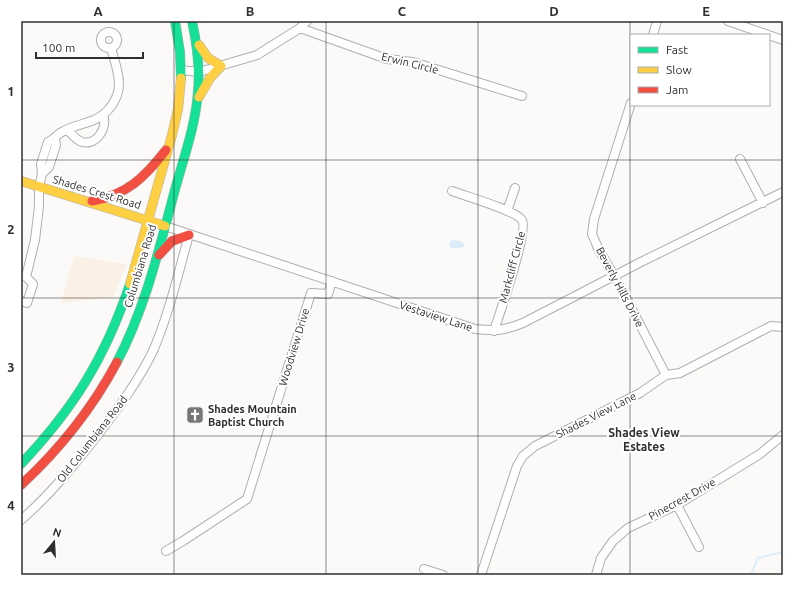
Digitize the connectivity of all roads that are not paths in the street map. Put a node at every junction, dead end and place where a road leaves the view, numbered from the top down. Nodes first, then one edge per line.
1 (175, 21) edge
2 (192, 21) edge
3 (306, 21) edge
4 (657, 21) edge
5 (728, 21) edge
6 (300, 28) junction
7 (653, 34) edge
8 (766, 34) edge
9 (770, 36) edge
10 (783, 40) edge
11 (197, 42) junction
12 (111, 48) dead end
13 (222, 66) junction
14 (180, 70) junction
15 (199, 72) junction
16 (522, 96) dead end
17 (197, 101) junction
18 (630, 106) edge
19 (103, 115) junction
20 (67, 130) junction
21 (170, 145) junction
22 (740, 160) dead end
23 (21, 181) edge
24 (39, 187) junction
25 (515, 188) dead end
26 (452, 192) dead end
27 (783, 192) edge
28 (88, 201) junction
29 (763, 203) junction
30 (507, 211) junction
31 (149, 221) junction
32 (165, 226) junction
33 (190, 235) junction
34 (155, 261) junction
35 (614, 276) junction
36 (24, 278) edge
37 (332, 281) junction
38 (125, 300) junction
39 (21, 301) edge
40 (141, 306) junction
41 (783, 327) edge
42 (494, 331) junction
43 (666, 376) junction
44 (62, 416) junction
45 (77, 427) junction
46 (783, 435) edge
47 (21, 464) edge
48 (21, 485) edge
49 (676, 505) junction
50 (21, 520) edge
51 (699, 547) dead end
52 (166, 551) dead end
53 (424, 569) dead end
54 (443, 575) edge
55 (481, 575) edge
56 (596, 575) edge

1 - 14 main road, Columbiana Road
2 - 11 main road, Columbiana Road
3 - 6 street
4 - 7 street
5 - 8 street
6 - 13 street
6 - 16 street, Erwin Circle
9 - 10 street
11 - 13 main road
11 - 15 main road, Columbiana Road
12 - 19 street
13 - 15 street
13 - 17 main road
14 - 15 street
14 - 21 main road, Columbiana Road
15 - 17 main road, Columbiana Road
17 - 32 main road, Columbiana Road
18 - 35 street, Beverly Hills Drive
19 - 20 street
19 - 20 street
20 - 24 street
21 - 28 main road
21 - 31 main road, Columbiana Road
22 - 29 street
23 - 24 main road, Shades Crest Road
24 - 28 main road, Shades Crest Road
24 - 36 street
25 - 30 street
26 - 30 street
27 - 29 street, Vestaview Lane
28 - 31 main road, Shades Crest Road
29 - 35 street, Vestaview Lane
30 - 42 street, Markcliff Circle
31 - 32 main road, Shades Crest Road
31 - 38 main road, Columbiana Road
32 - 33 street, Vestaview Lane
32 - 34 main road, Columbiana Road
33 - 34 main road
33 - 37 street, Vestaview Lane
33 - 50 street, Old Columbiana Road
34 - 40 main road, Columbiana Road
35 - 42 street, Vestaview Lane
35 - 43 street, Beverly Hills Drive
36 - 39 street
37 - 42 street, Vestaview Lane
37 - 52 street, Woodview Drive
38 - 40 main road
38 - 44 main road, Columbiana Road
40 - 45 main road, Columbiana Road
41 - 43 street, Shades View Lane
43 - 55 street, Shades View Lane
44 - 45 main road
44 - 47 main road, Columbiana Road
45 - 48 main road, Columbiana Road
46 - 49 street, Pinecrest Drive
49 - 51 street
49 - 56 street, Pinecrest Drive
53 - 54 street

